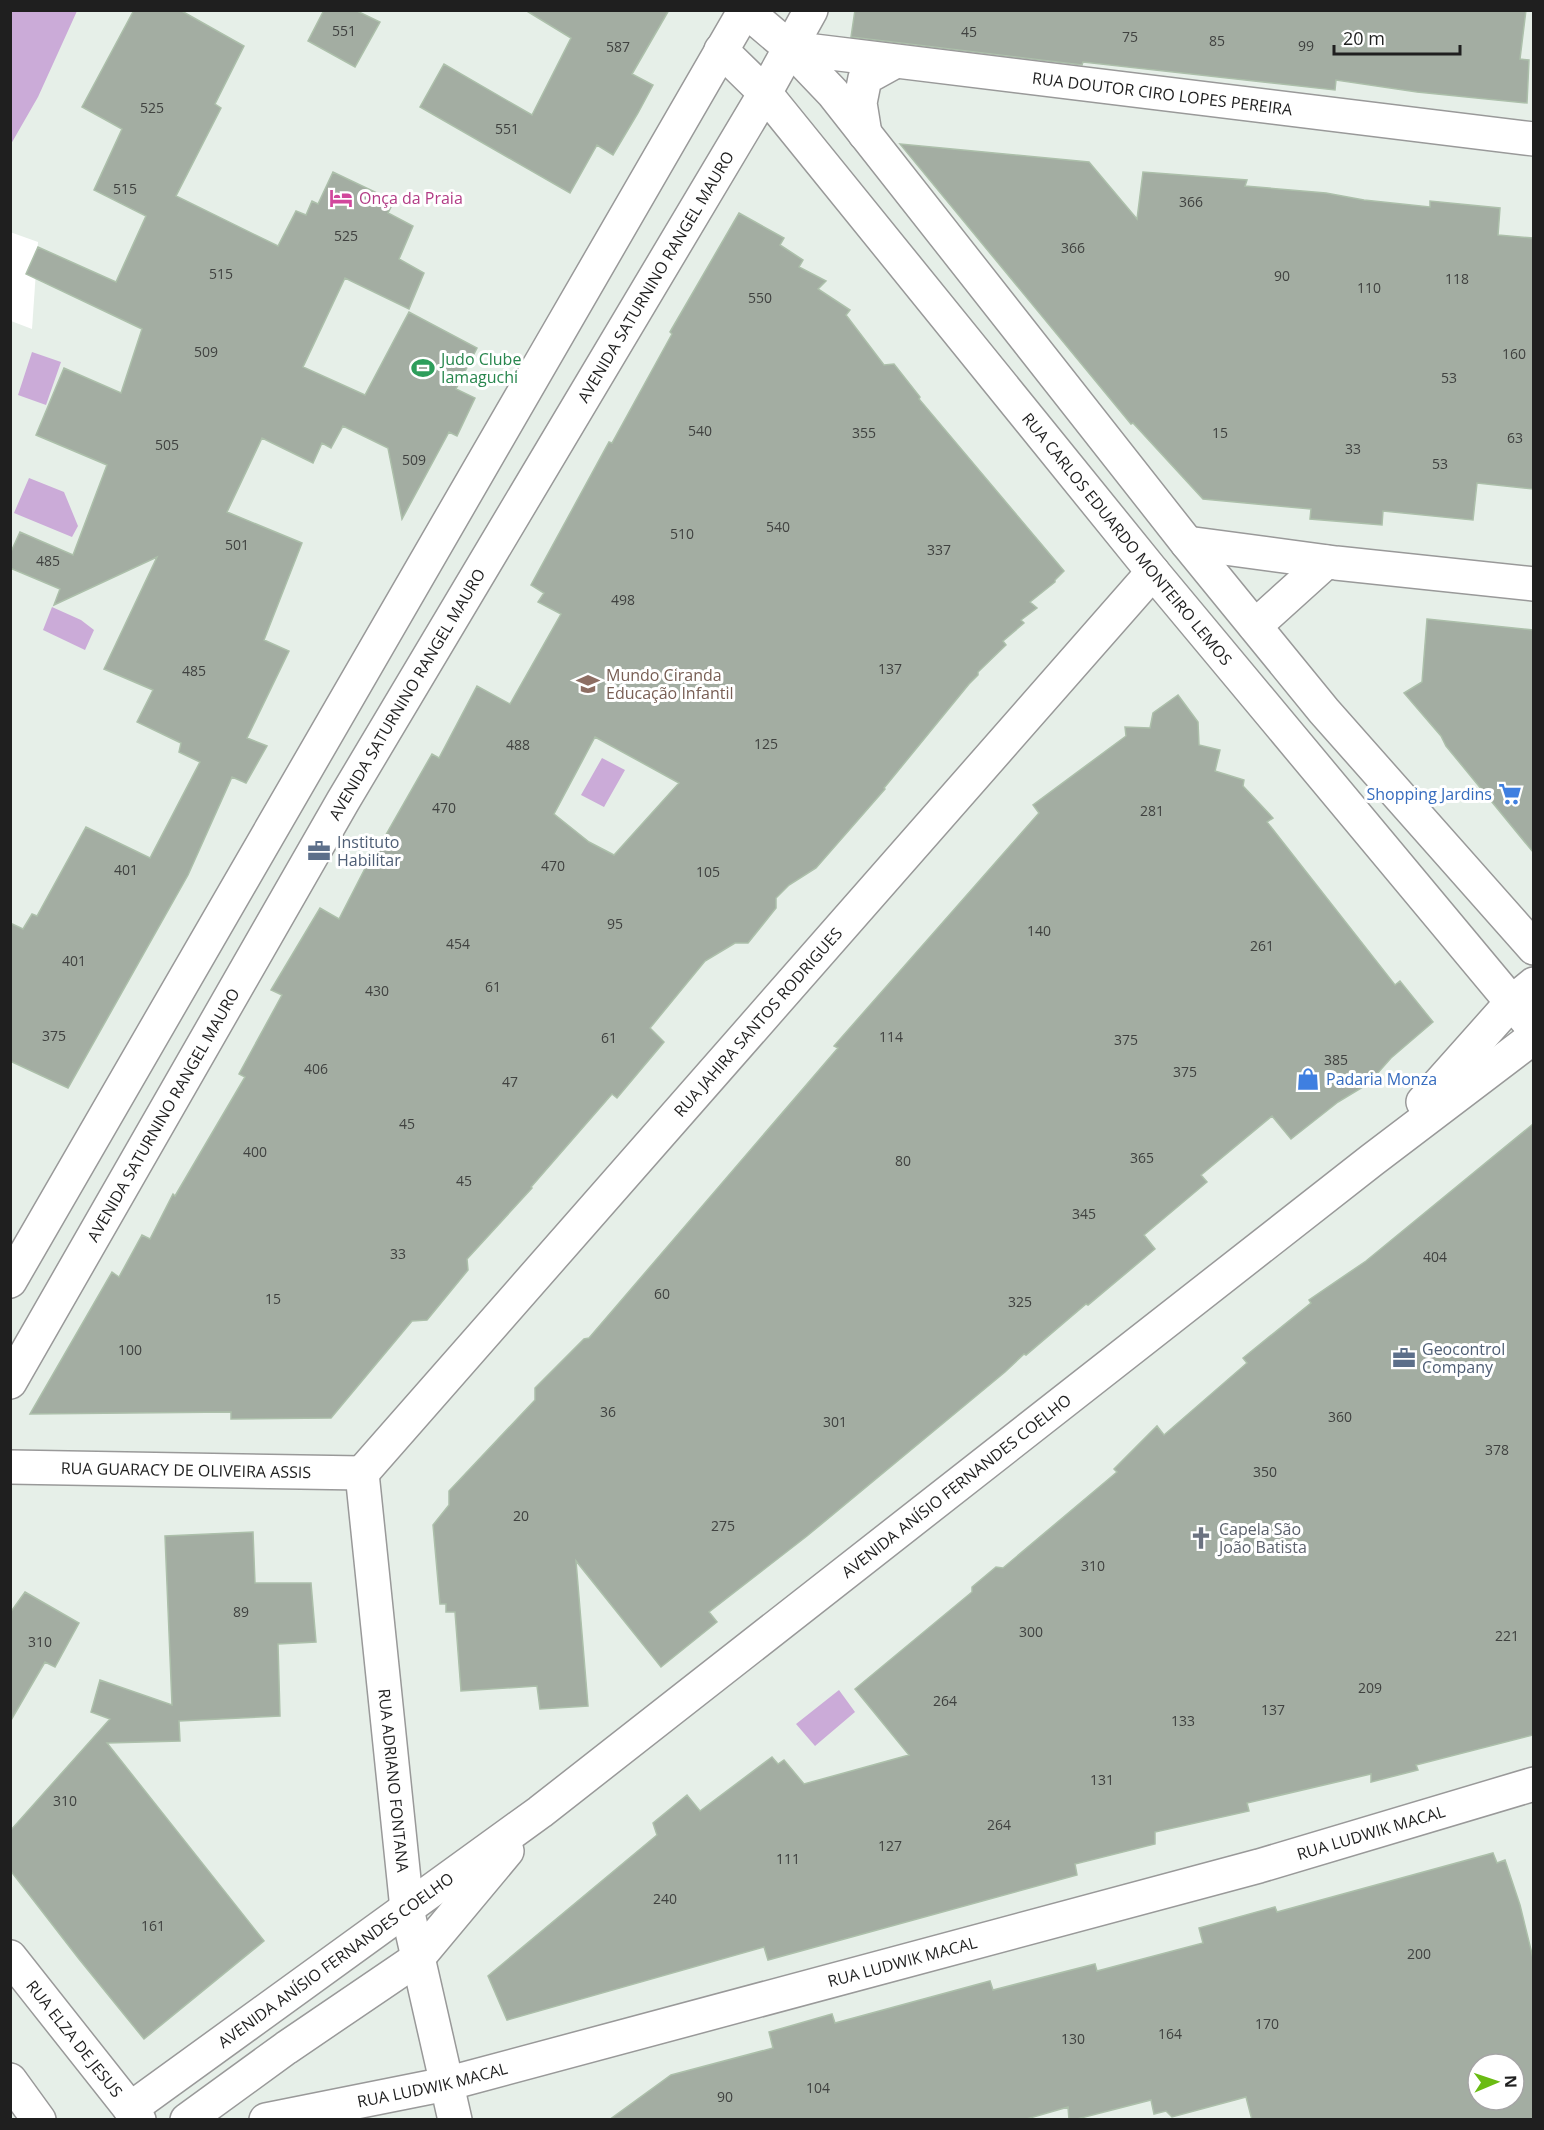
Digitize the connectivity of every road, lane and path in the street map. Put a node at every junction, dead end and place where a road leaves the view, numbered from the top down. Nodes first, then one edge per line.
1 (745, 10) edge
2 (811, 10) edge
3 (790, 48) junction
4 (721, 50) junction
5 (894, 62) junction
6 (765, 93) junction
7 (865, 135) junction
8 (1533, 140) edge
9 (1187, 543) junction
10 (1326, 562) junction
11 (1153, 572) junction
12 (1533, 584) edge
13 (1255, 626) junction
14 (302, 777) junction
15 (343, 801) junction
16 (1533, 948) edge
17 (1523, 993) edge
18 (1533, 1029) edge
19 (1533, 1037) edge
20 (1371, 1160) junction
21 (10, 1281) edge
22 (10, 1382) edge
23 (10, 1467) edge
24 (362, 1473) junction
25 (1533, 1784) edge
26 (540, 1812) junction
27 (407, 1909) junction
28 (10, 1957) edge
29 (417, 1959) junction
30 (10, 2080) edge
31 (446, 2084) junction
32 (134, 2114) edge
33 (39, 2120) edge
34 (187, 2120) edge
35 (266, 2120) edge
36 (455, 2120) edge

1 - 3 street
1 - 4 street
2 - 3 street, AVENIDA SATURNINO RANGEL MAURO
3 - 5 street, RUA DOUTOR CIRO LOPES PEREIRA
3 - 6 street, AVENIDA SATURNINO RANGEL MAURO
3 - 7 street
4 - 6 street, RUA CARLOS EDUARDO MONTEIRO LEMOS
4 - 14 street
5 - 7 street
5 - 8 street, RUA DOUTOR CIRO LOPES PEREIRA
6 - 11 street, RUA CARLOS EDUARDO MONTEIRO LEMOS
6 - 15 street, AVENIDA SATURNINO RANGEL MAURO
7 - 9 street
9 - 10 street
9 - 11 street, RUA JAHIRA SANTOS RODRIGUES
9 - 13 street
10 - 12 street
10 - 13 street
11 - 17 street, RUA CARLOS EDUARDO MONTEIRO LEMOS
11 - 24 street, RUA JAHIRA SANTOS RODRIGUES
13 - 16 street
14 - 15 street
14 - 21 street
15 - 22 street, AVENIDA SATURNINO RANGEL MAURO
17 - 18 street, RUA CARLOS EDUARDO MONTEIRO LEMOS
17 - 20 street, AVENIDA ANÍSIO FERNANDES COELHO
19 - 20 street, AVENIDA ANÍSIO FERNANDES COELHO
20 - 26 street, AVENIDA ANÍSIO FERNANDES COELHO
23 - 24 street, RUA GUARACY DE OLIVEIRA ASSIS
24 - 27 street, RUA ADRIANO FONTANA
25 - 31 street, RUA LUDWIK MACAL
26 - 27 street, AVENIDA ANÍSIO FERNANDES COELHO
26 - 29 street, AVENIDA ANÍSIO FERNANDES COELHO
27 - 29 street, RUA ADRIANO FONTANA
27 - 32 street, AVENIDA ANÍSIO FERNANDES COELHO
28 - 32 street, RUA ELZA DE JESUS
29 - 31 street, RUA ADRIANO FONTANA
29 - 34 street, AVENIDA ANÍSIO FERNANDES COELHO
30 - 33 street
31 - 35 street, RUA LUDWIK MACAL
31 - 36 street, RUA ADRIANO FONTANA

